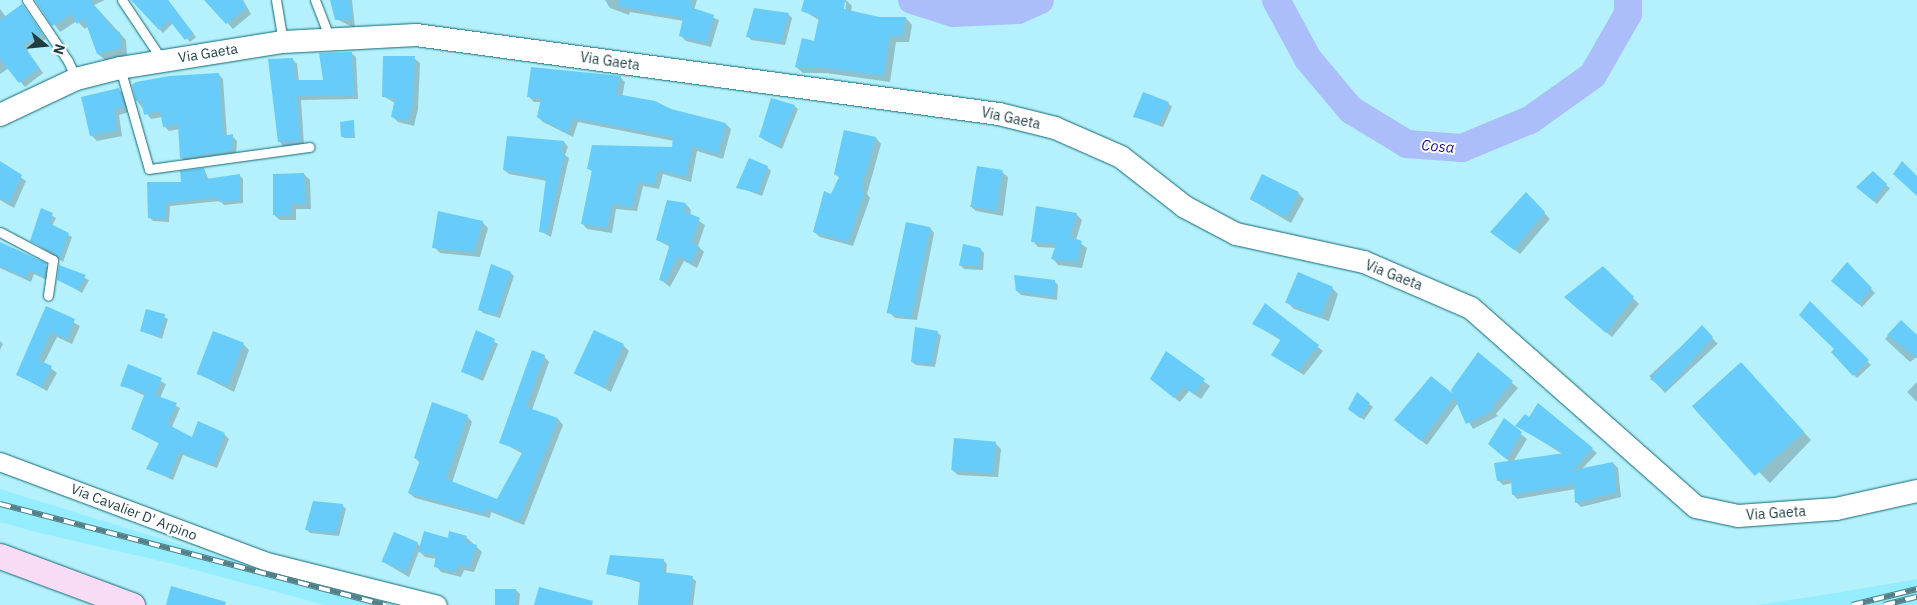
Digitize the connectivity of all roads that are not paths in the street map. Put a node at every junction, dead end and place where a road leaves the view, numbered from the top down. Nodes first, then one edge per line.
1 (27, 0) edge
2 (122, 0) edge
3 (276, 0) edge
4 (315, 0) edge
5 (330, 40) junction
6 (283, 42) junction
7 (162, 61) junction
8 (120, 68) junction
9 (76, 79) junction
10 (0, 115) edge
11 (309, 147) dead end
12 (0, 232) edge
13 (48, 296) dead end
14 (0, 462) edge
15 (1917, 491) edge
16 (0, 556) edge
17 (132, 605) edge
18 (438, 605) edge

1 - 9 lane
2 - 7 lane
3 - 6 lane
4 - 5 lane
5 - 6 street, Via Gaeta
5 - 15 street, Via Gaeta
6 - 7 street, Via Gaeta
7 - 8 street, Via Gaeta
8 - 9 street, Via Gaeta
8 - 11 lane
9 - 10 street, Via Gaeta
12 - 13 lane
14 - 18 street, Via Cavalier D' Arpino
16 - 17 main road

